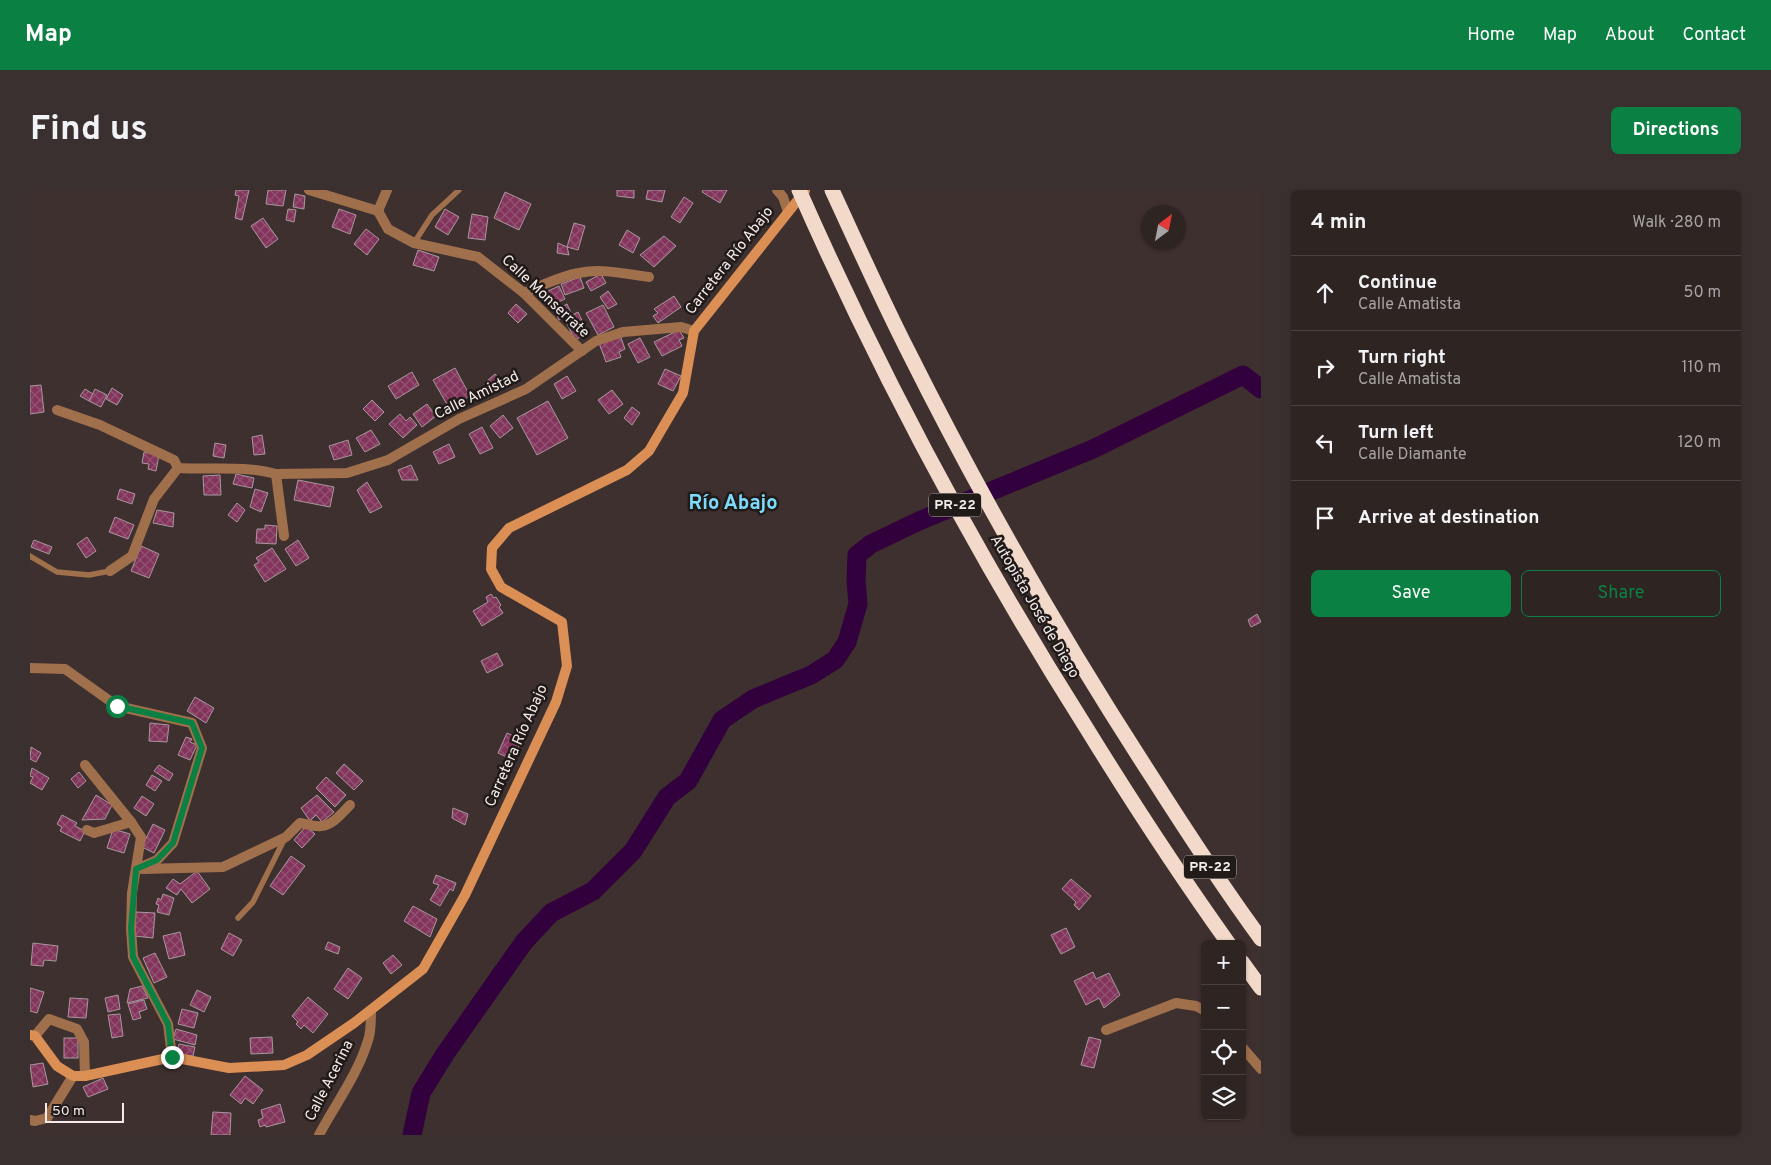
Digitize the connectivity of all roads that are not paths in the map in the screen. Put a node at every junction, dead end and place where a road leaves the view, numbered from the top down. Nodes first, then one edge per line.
1 (308, 190) edge
2 (386, 190) edge
3 (459, 190) edge
4 (778, 190) edge
5 (799, 190) edge
6 (805, 190) edge
7 (832, 190) edge
8 (378, 211) junction
9 (788, 212) junction
10 (414, 243) junction
11 (649, 277) dead end
12 (524, 293) junction
13 (694, 331) junction
14 (582, 351) junction
15 (57, 410) dead end
16 (178, 468) junction
17 (271, 473) junction
18 (284, 536) dead end
19 (30, 556) edge
20 (110, 572) joint
21 (30, 668) edge
22 (85, 765) dead end
23 (350, 805) dead end
24 (131, 822) junction
25 (88, 830) dead end
26 (286, 837) junction
27 (136, 869) junction
28 (238, 918) dead end
29 (1261, 939) edge
30 (1226, 940) edge
31 (1246, 967) edge
32 (1261, 988) edge
33 (1201, 1009) edge
34 (371, 1010) junction
35 (1106, 1030) dead end
36 (33, 1036) edge
37 (1246, 1052) edge
38 (172, 1057) junction
39 (1261, 1069) edge
40 (73, 1076) junction
41 (85, 1076) junction
42 (30, 1120) edge
43 (319, 1135) edge

1 - 8 street
2 - 8 street
3 - 10 lane
4 - 9 street
5 - 30 highway, Autopista José de Diego / PR-22
6 - 9 street, Carretera Río Abajo
7 - 29 highway, Autopista José de Diego / PR-22
8 - 10 street, Calle Monserrate
9 - 13 street, Carretera Río Abajo
10 - 12 street, Calle Monserrate
11 - 12 street
12 - 14 street, Calle Monserrate
13 - 14 street, Calle Amistad
13 - 34 street, Carretera Río Abajo
14 - 17 street, Calle Amistad
15 - 16 street
16 - 17 street, Calle Amistad
16 - 20 street
17 - 18 street
19 - 20 lane
21 - 27 street
22 - 24 street
23 - 26 street
24 - 25 street
24 - 27 street
26 - 27 street
26 - 28 lane
27 - 38 street
31 - 32 highway
33 - 35 street
34 - 38 street, Carretera Río Abajo
34 - 43 street, Calle Acerina
36 - 40 street
36 - 41 street
37 - 39 street
38 - 41 street, Carretera Río Abajo
40 - 41 street, Carretera Río Abajo
40 - 42 street

